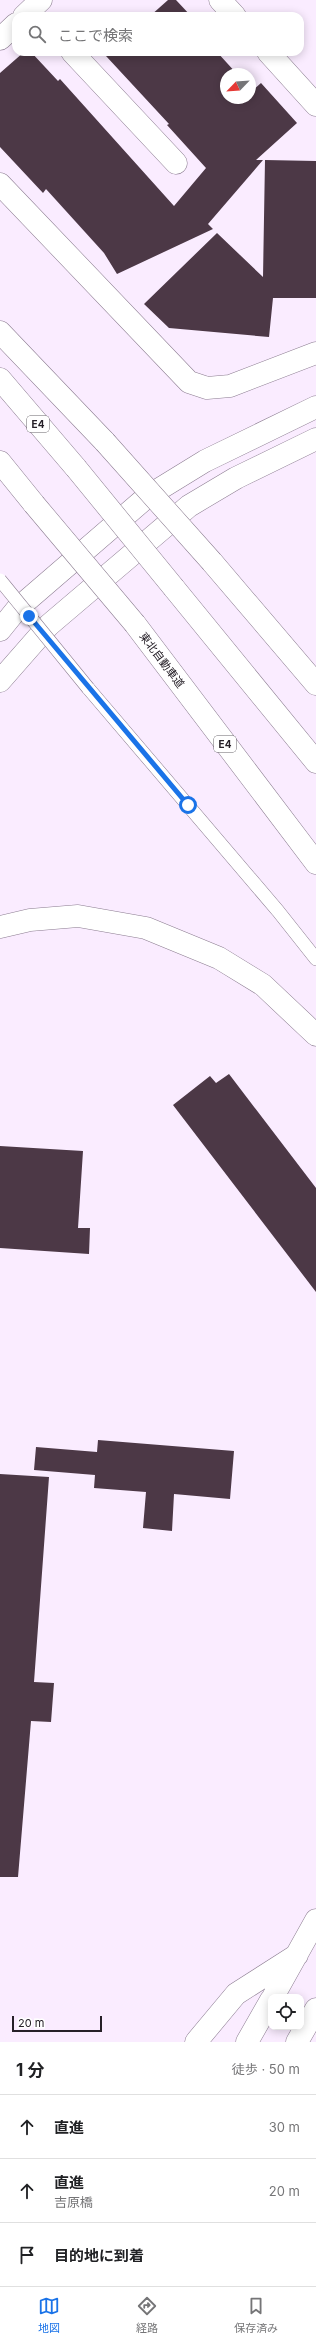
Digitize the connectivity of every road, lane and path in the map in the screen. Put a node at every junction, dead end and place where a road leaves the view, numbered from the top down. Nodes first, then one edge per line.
1 (220, 0) edge
2 (231, 12) edge
3 (12, 28) edge
4 (0, 39) edge
5 (76, 56) edge
6 (272, 56) edge
7 (316, 105) edge
8 (176, 163) dead end
9 (0, 184) edge
10 (0, 332) edge
11 (316, 353) edge
12 (0, 379) edge
13 (316, 407) edge
14 (316, 439) edge
15 (0, 462) edge
16 (0, 580) edge
17 (0, 630) edge
18 (0, 681) edge
19 (316, 684) edge
20 (316, 762) edge
21 (316, 863) edge
22 (0, 928) edge
23 (316, 959) edge
24 (316, 1035) edge
25 (316, 1920) edge
26 (297, 1954) junction
27 (275, 1994) edge
28 (268, 2005) edge
29 (316, 2009) edge
30 (196, 2042) edge
31 (247, 2042) edge
32 (297, 2042) edge

1 - 2 main road
3 - 4 main road
5 - 8 main road
6 - 7 main road
9 - 11 main road
10 - 19 main road, bridge
12 - 20 main road, E4, bridge
13 - 17 main road
14 - 18 main road
15 - 21 main road, 東北自動車道 / E4, bridge
16 - 23 lane, bridge
22 - 24 main road
25 - 26 main road
26 - 27 main road
26 - 30 main road
28 - 31 main road
29 - 32 main road

